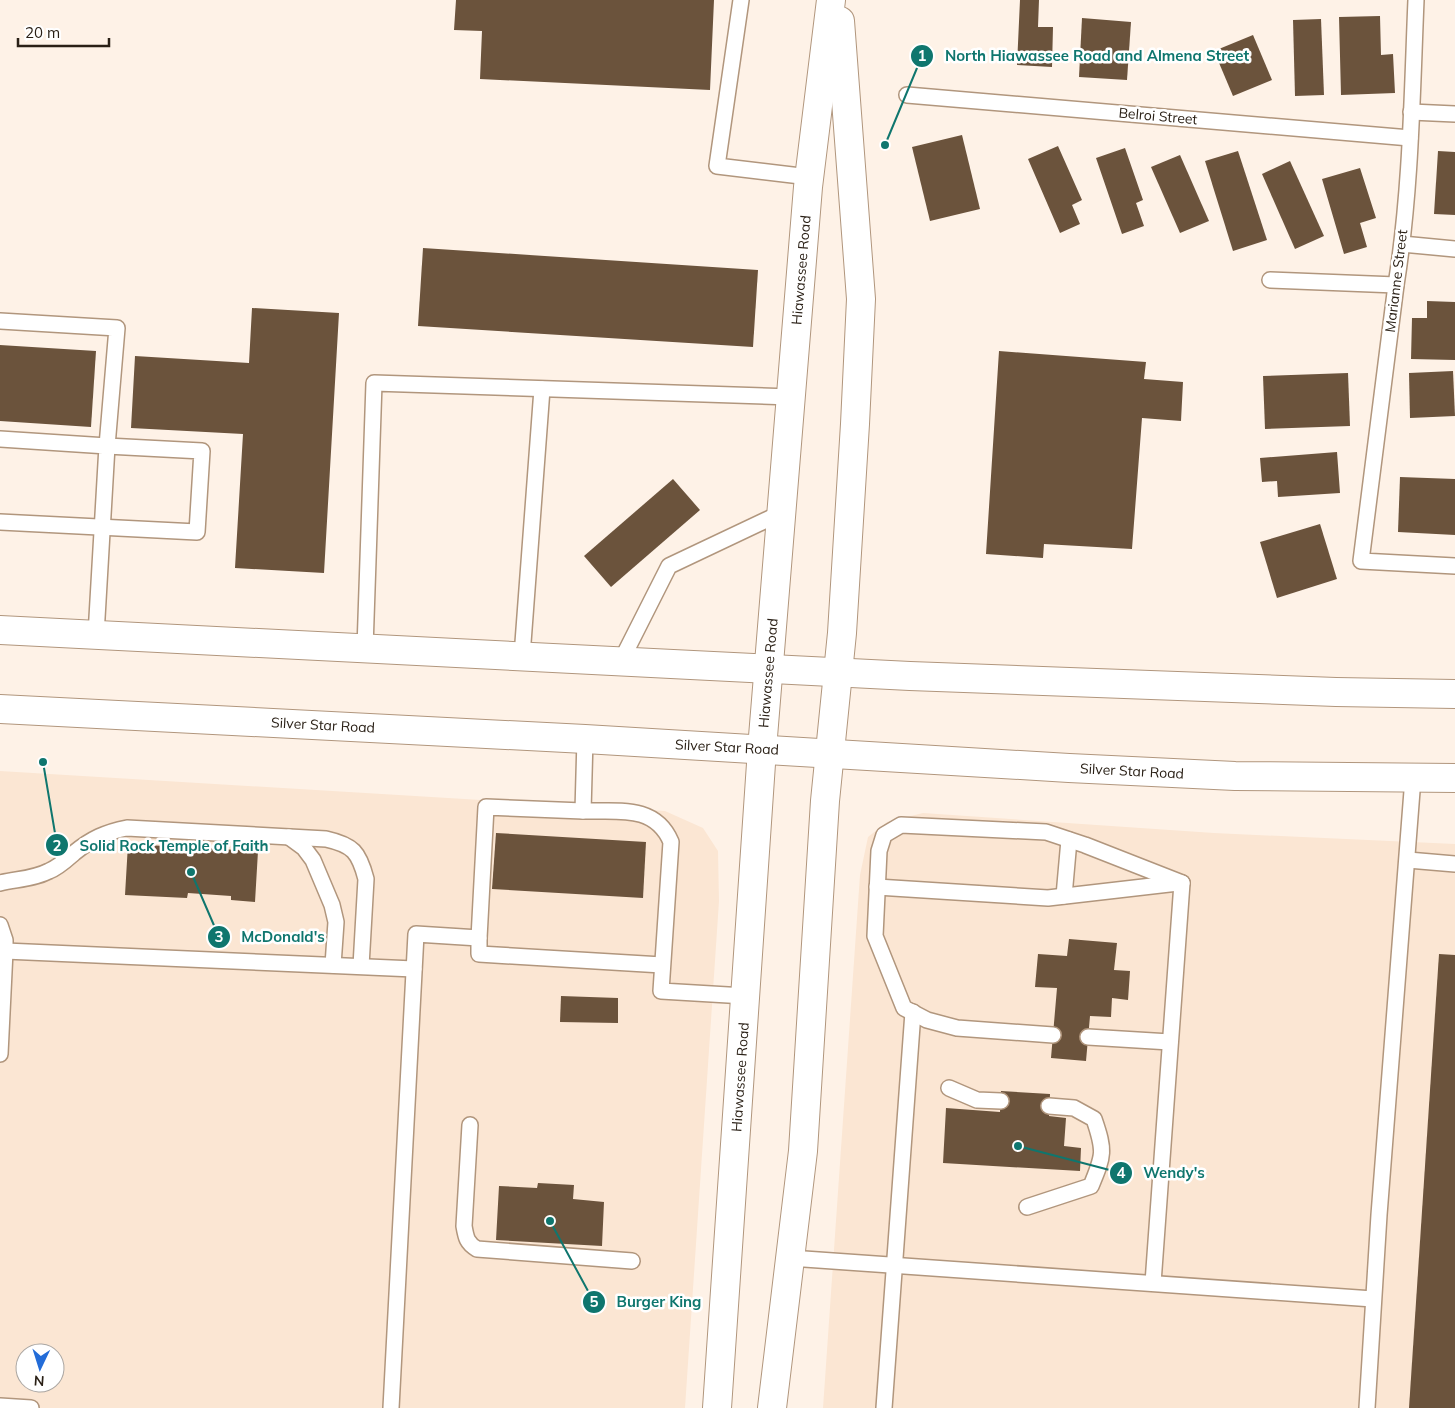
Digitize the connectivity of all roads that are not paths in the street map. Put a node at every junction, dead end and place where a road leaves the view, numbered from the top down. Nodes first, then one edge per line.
1 (741, 0) edge
2 (831, 0) edge
3 (838, 0) edge
4 (1416, 0) edge
5 (907, 95) dead end
6 (1411, 112) junction
7 (1455, 114) edge
8 (1410, 138) junction
9 (809, 177) junction
10 (1402, 244) junction
11 (1455, 250) edge
12 (1270, 280) dead end
13 (1396, 285) junction
14 (0, 321) edge
15 (542, 389) junction
16 (791, 397) junction
17 (0, 438) edge
18 (107, 446) junction
19 (781, 513) junction
20 (0, 522) edge
21 (103, 527) junction
22 (1455, 566) edge
23 (0, 630) edge
24 (96, 635) junction
25 (365, 648) junction
26 (522, 656) junction
27 (621, 661) junction
28 (769, 669) junction
29 (838, 673) junction
30 (1455, 694) edge
31 (0, 709) edge
32 (585, 739) junction
33 (762, 749) junction
34 (829, 753) junction
35 (1413, 778) junction
36 (1455, 778) edge
37 (583, 811) junction
38 (287, 837) junction
39 (1069, 840) junction
40 (1408, 860) junction
41 (1455, 864) edge
42 (0, 883) edge
43 (1182, 883) junction
44 (877, 887) junction
45 (1064, 896) junction
46 (0, 925) edge
47 (479, 938) junction
48 (5, 951) junction
49 (333, 965) junction
50 (361, 966) junction
51 (662, 966) junction
52 (414, 969) junction
53 (2, 994) edge
54 (745, 996) junction
55 (913, 1012) junction
56 (1053, 1035) dead end
57 (1088, 1037) dead end
58 (1170, 1042) junction
59 (0, 1054) edge
60 (949, 1088) dead end
61 (1000, 1101) dead end
62 (1049, 1106) dead end
63 (470, 1126) dead end
64 (1027, 1208) dead end
65 (790, 1258) junction
66 (632, 1261) dead end
67 (894, 1265) junction
68 (1153, 1283) junction
69 (1373, 1299) junction
70 (0, 1406) edge
71 (31, 1408) edge
72 (391, 1408) edge
73 (717, 1408) edge
74 (772, 1408) edge
75 (884, 1408) edge
76 (1367, 1408) edge

1 - 9 lane
2 - 9 main road, Hiawassee Road
3 - 29 main road
4 - 6 lane, Marianne Street
5 - 8 lane, Belroi Street
6 - 7 lane
6 - 8 lane, Marianne Street
8 - 10 lane, Marianne Street
9 - 16 main road, Hiawassee Road
10 - 11 lane
10 - 13 lane, Marianne Street
12 - 13 lane
13 - 22 lane, Marianne Street
14 - 18 lane
15 - 16 lane
15 - 25 lane
15 - 26 lane
16 - 19 main road, Hiawassee Road
17 - 18 lane
18 - 21 lane
18 - 21 lane
19 - 27 lane
19 - 28 main road, Hiawassee Road
20 - 21 lane
21 - 24 lane
23 - 24 main road
24 - 25 main road
25 - 26 main road
26 - 27 main road
27 - 28 main road
28 - 29 main road
28 - 33 main road, Hiawassee Road
29 - 30 main road
29 - 34 main road
31 - 32 main road, Silver Star Road
32 - 33 main road, Silver Star Road
32 - 37 lane
33 - 34 main road, Silver Star Road
33 - 54 main road, Hiawassee Road
34 - 35 main road, Silver Star Road
34 - 65 main road
35 - 36 main road, Silver Star Road
35 - 40 lane
37 - 47 lane
37 - 51 lane
38 - 42 lane
38 - 49 lane
38 - 50 lane
39 - 43 lane
39 - 44 lane
39 - 45 lane
40 - 41 lane
40 - 69 lane
43 - 45 lane
43 - 58 lane
44 - 45 lane
44 - 55 lane
46 - 48 lane
47 - 51 lane
47 - 52 lane
48 - 49 lane
48 - 53 lane
49 - 50 lane
50 - 52 lane
51 - 54 lane
52 - 72 lane
53 - 59 lane
54 - 73 main road, Hiawassee Road
55 - 56 lane
55 - 67 lane
57 - 58 lane
58 - 68 lane
60 - 61 lane
62 - 64 lane
63 - 66 lane
65 - 67 lane
65 - 74 main road
67 - 68 lane
67 - 75 lane
68 - 69 lane
69 - 76 lane
70 - 71 lane

